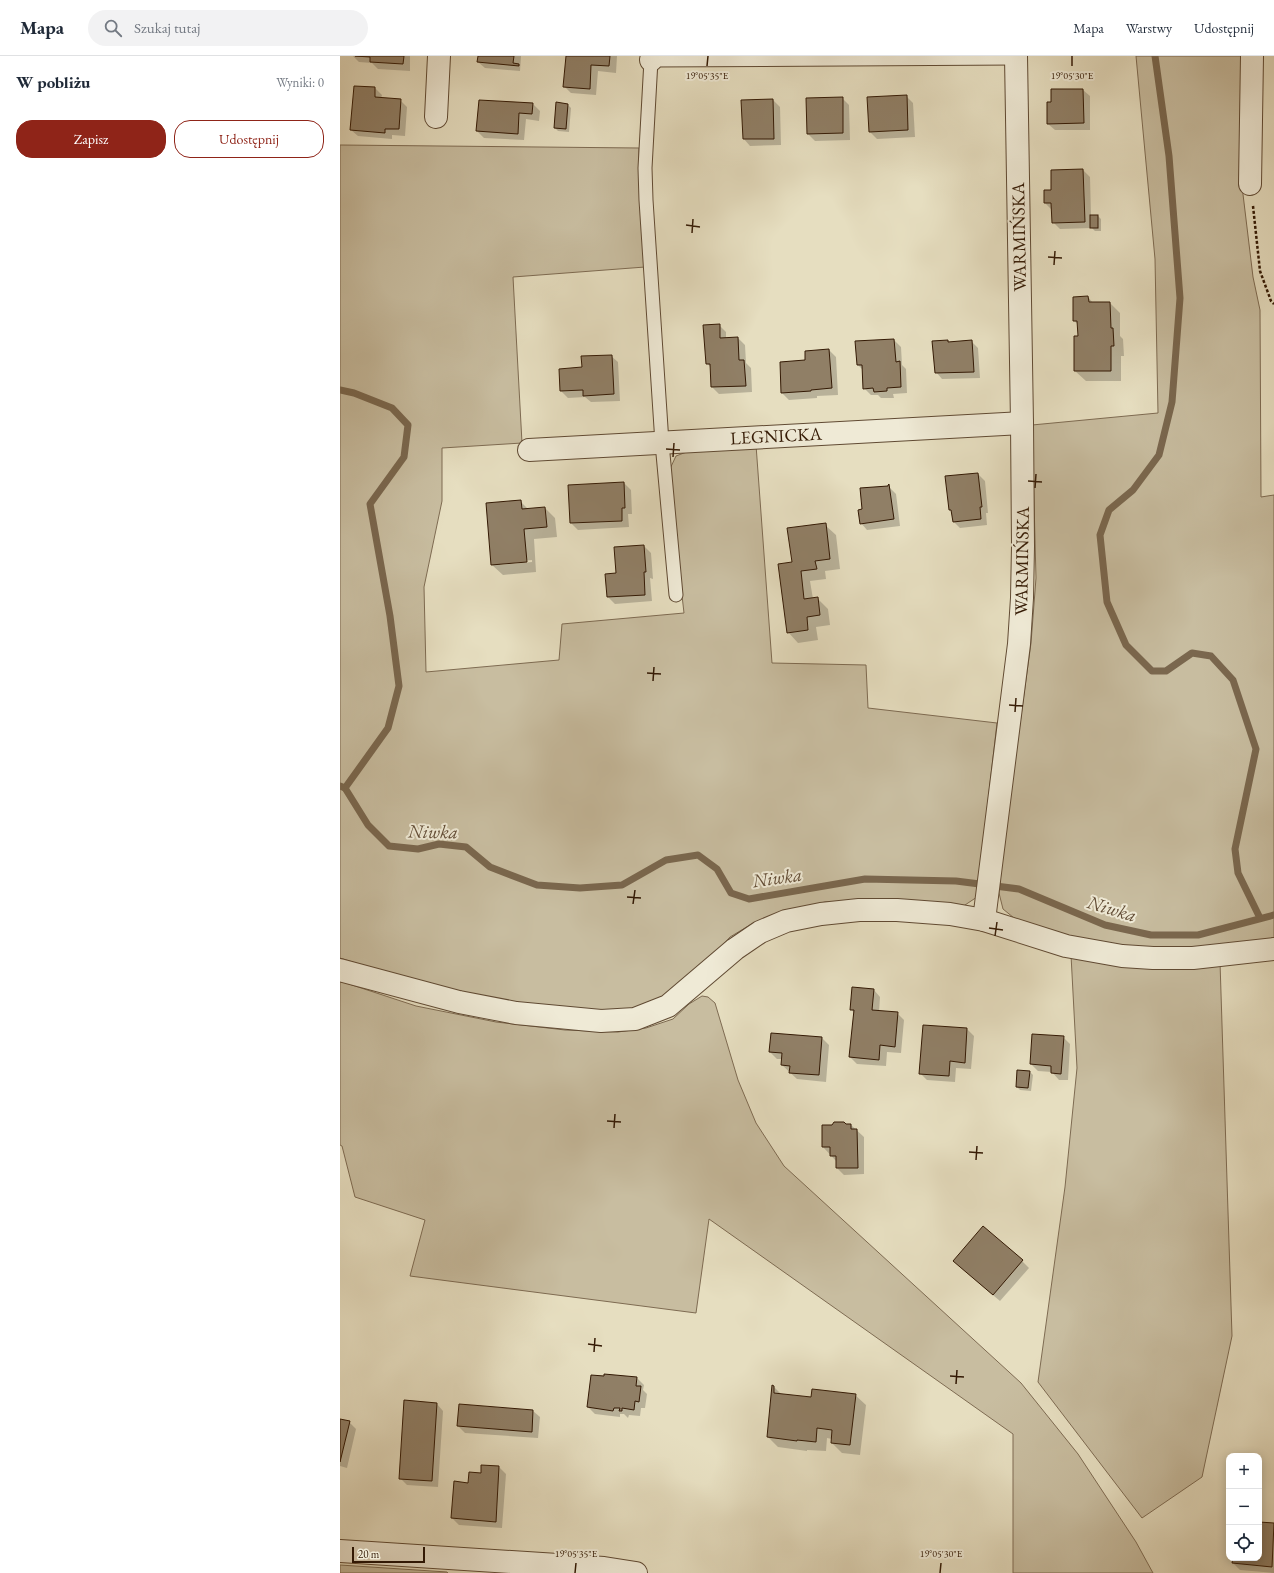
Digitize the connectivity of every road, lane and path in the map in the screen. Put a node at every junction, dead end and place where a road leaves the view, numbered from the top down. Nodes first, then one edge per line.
1 (439, 56) edge
2 (1252, 56) edge
3 (1016, 57) edge
4 (651, 58) edge
5 (436, 117) dead end
6 (1250, 184) joint
7 (1274, 304) edge
8 (1022, 423) junction
9 (662, 442) junction
10 (529, 450) dead end
11 (676, 595) dead end
12 (984, 920) junction
13 (1274, 949) edge
14 (340, 970) edge
15 (340, 1551) edge
16 (461, 1566) edge
17 (636, 1573) edge

1 - 5 street
2 - 6 street
3 - 4 lane
3 - 8 street, WARMIŃSKA
4 - 9 lane
6 - 7 path
8 - 9 street, LEGNICKA
8 - 12 street, WARMIŃSKA
9 - 10 street, LEGNICKA
9 - 11 lane
12 - 13 street
12 - 14 street
15 - 16 street
16 - 17 street

